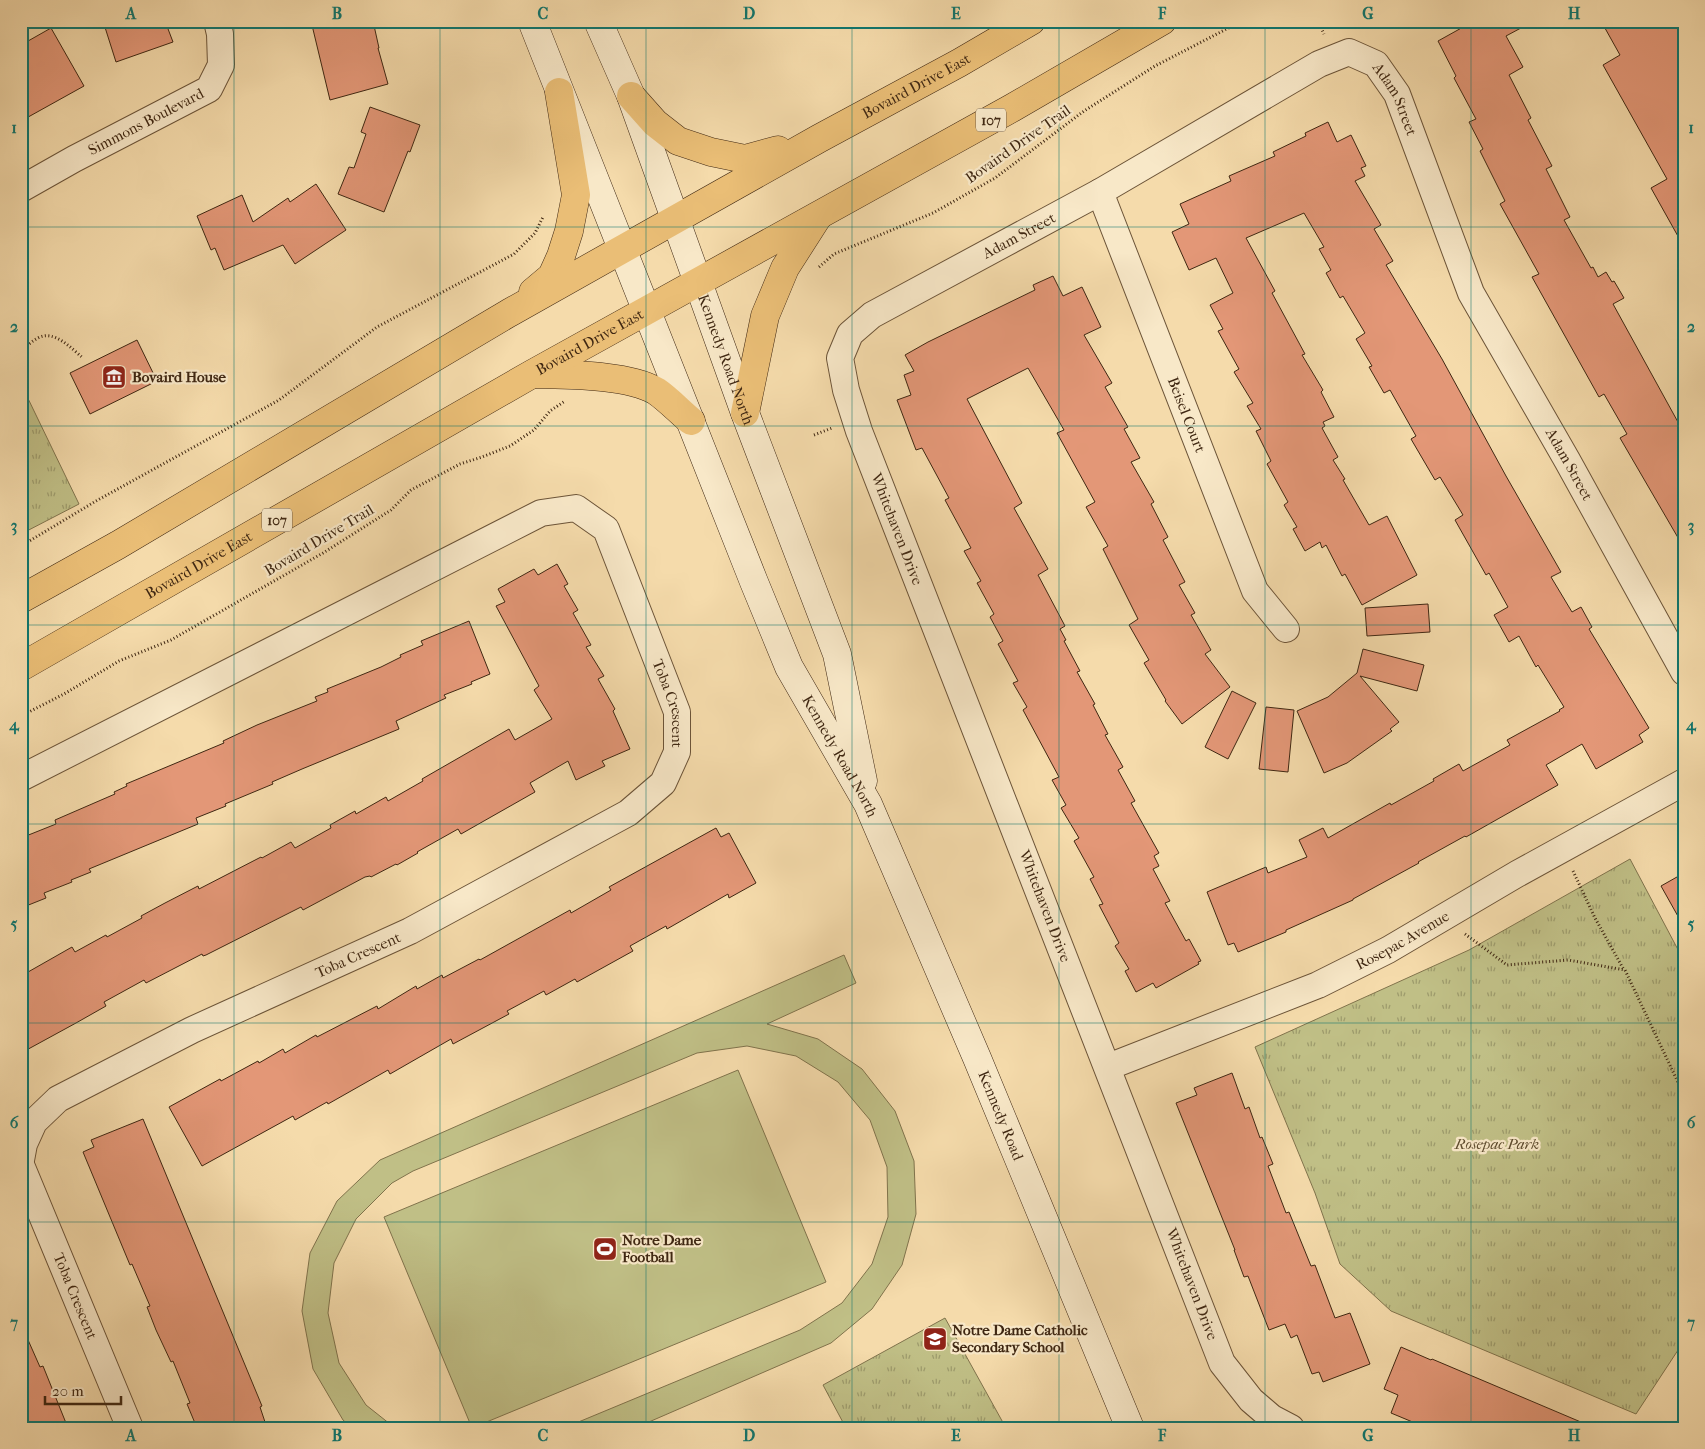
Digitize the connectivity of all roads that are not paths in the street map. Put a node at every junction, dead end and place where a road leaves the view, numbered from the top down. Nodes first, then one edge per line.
1 (217, 21) edge
2 (532, 21) edge
3 (598, 21) edge
4 (1031, 21) edge
5 (1162, 21) edge
6 (559, 92) junction
7 (631, 96) junction
8 (820, 138) junction
9 (21, 189) edge
10 (1100, 192) junction
11 (818, 215) junction
12 (675, 220) junction
13 (622, 250) junction
14 (698, 282) junction
15 (647, 310) junction
16 (509, 313) junction
17 (840, 358) joint
18 (532, 374) junction
19 (744, 413) junction
20 (691, 421) junction
21 (21, 599) edge
22 (1286, 630) dead end
23 (21, 667) edge
24 (1684, 672) edge
25 (21, 778) edge
26 (1684, 782) edge
27 (868, 804) junction
28 (1108, 1066) junction
29 (21, 1160) edge
30 (21, 1165) edge
31 (130, 1428) edge
32 (1130, 1428) edge
33 (1291, 1428) edge

1 - 9 street, Simmons Boulevard
2 - 6 main road, Kennedy Road North
3 - 7 main road, Kennedy Road North
4 - 8 main road, Bovaird Drive East
5 - 11 main road, Bovaird Drive East / 107
6 - 13 main road, Kennedy Road North
6 - 16 main road
7 - 8 main road
7 - 12 main road, Kennedy Road North
8 - 12 main road, Bovaird Drive East
10 - 17 street, Adam Street
10 - 22 street, Beisel Court
10 - 24 street, Adam Street
11 - 14 main road, Bovaird Drive East / 107
11 - 19 main road
12 - 13 main road, Bovaird Drive East
12 - 14 main road, Kennedy Road North
13 - 15 main road, Kennedy Road North
13 - 16 main road, Bovaird Drive East
14 - 15 main road, Bovaird Drive East / 107
14 - 19 main road, Kennedy Road North
15 - 18 main road, Bovaird Drive East / 107
15 - 20 main road, Kennedy Road North
16 - 21 main road, Bovaird Drive East
17 - 28 street, Whitehaven Drive
18 - 20 main road
18 - 23 main road, Bovaird Drive East / 107
19 - 27 main road, Kennedy Road North
20 - 27 main road, Kennedy Road North
25 - 29 street, Toba Crescent
26 - 28 street, Rosepac Avenue
27 - 32 main road, Kennedy Road
28 - 33 street, Whitehaven Drive
30 - 31 street, Toba Crescent

